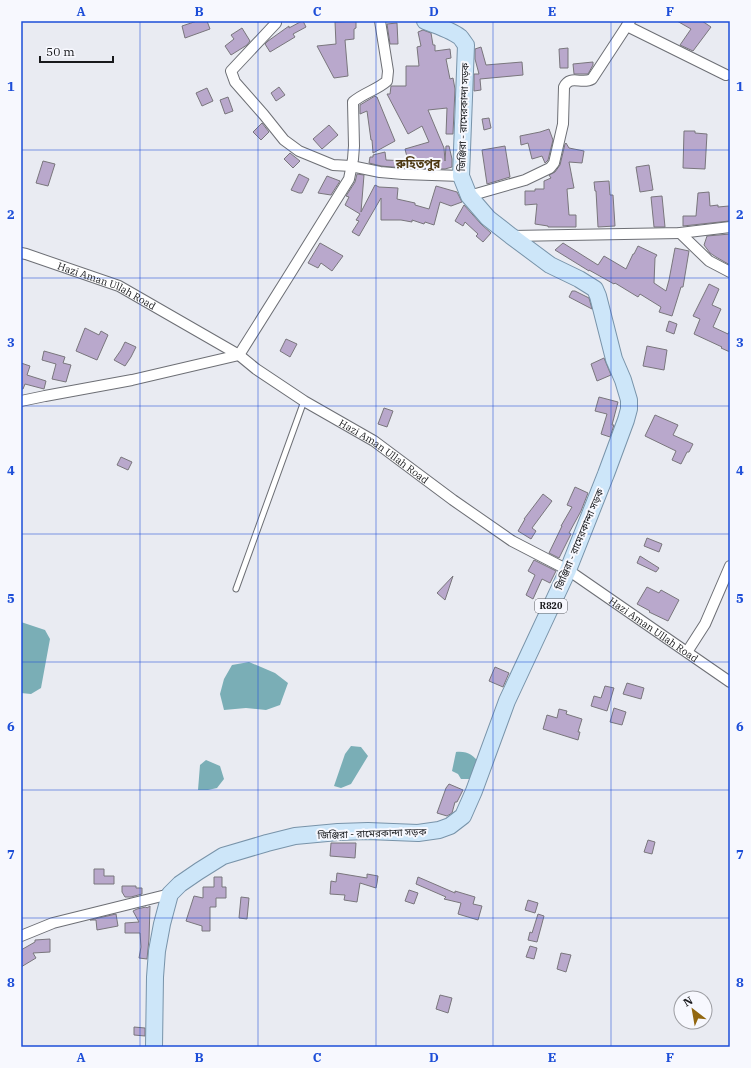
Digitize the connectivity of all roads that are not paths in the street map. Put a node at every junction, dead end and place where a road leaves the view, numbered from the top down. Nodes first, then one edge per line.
1 (380, 21) edge
2 (425, 21) edge
3 (276, 23) dead end
4 (629, 24) edge
5 (726, 75) dead end
6 (352, 166) junction
7 (461, 176) junction
8 (469, 196) junction
9 (730, 227) edge
10 (680, 233) junction
11 (511, 236) junction
12 (21, 253) edge
13 (730, 272) edge
14 (238, 355) junction
15 (21, 401) edge
16 (304, 401) junction
17 (730, 566) edge
18 (568, 570) junction
19 (236, 589) dead end
20 (687, 652) junction
21 (730, 682) edge
22 (170, 894) junction
23 (21, 936) edge
24 (154, 1047) edge

1 - 6 street
2 - 7 main road, জিঞ্জিরা - রামেরকান্দা সড়ক / R820
3 - 6 street
4 - 5 street
4 - 8 street
6 - 7 street
6 - 14 street
7 - 8 main road, জিঞ্জিরা - রামেরকান্দা সড়ক / R820
8 - 11 main road, জিঞ্জিরা - রামেরকান্দা সড়ক / R820
9 - 10 street
10 - 11 street
10 - 13 street
11 - 18 main road, জিঞ্জিরা - রামেরকান্দা সড়ক / R820
12 - 14 street, Hazi Aman Ullah Road
14 - 15 street
14 - 16 street, Hazi Aman Ullah Road
16 - 18 street, Hazi Aman Ullah Road
16 - 19 lane
17 - 20 street
18 - 20 street, Hazi Aman Ullah Road
18 - 22 main road, জিঞ্জিরা - রামেরকান্দা সড়ক / R820
20 - 21 street, Hazi Aman Ullah Road
22 - 23 street
22 - 24 main road

